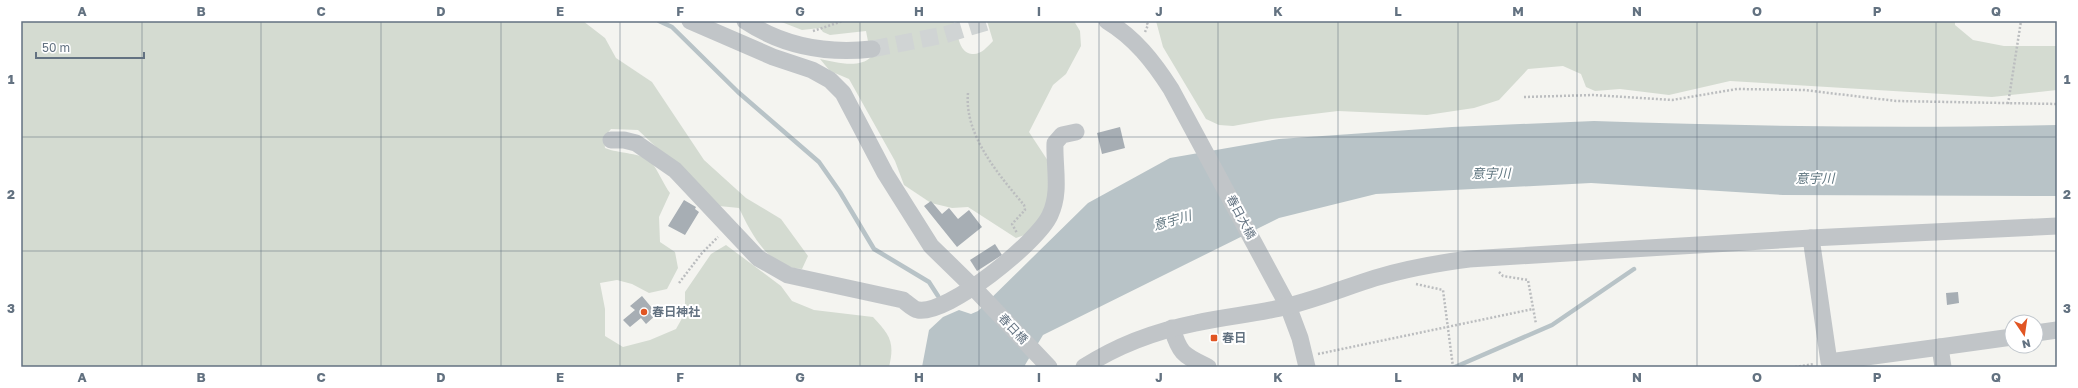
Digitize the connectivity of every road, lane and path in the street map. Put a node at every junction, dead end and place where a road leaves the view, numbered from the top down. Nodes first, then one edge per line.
1 (690, 21) edge
2 (745, 21) edge
3 (843, 21) edge
4 (1106, 21) edge
5 (2021, 21) edge
6 (804, 46) junction
7 (872, 49) tunnel mouth
8 (968, 93) dead end
9 (1524, 97) dead end
10 (2008, 104) junction
11 (2057, 104) edge
12 (1076, 132) dead end
13 (611, 140) dead end
14 (2057, 226) edge
15 (729, 228) junction
16 (1811, 238) junction
17 (1020, 251) junction
18 (1495, 256) junction
19 (1412, 269) junction
20 (679, 283) dead end
21 (975, 289) junction
22 (1285, 302) junction
23 (1533, 308) junction
24 (1536, 324) dead end
25 (1448, 326) junction
26 (1172, 328) junction
27 (2057, 330) edge
28 (2044, 332) edge
29 (2004, 338) edge
30 (1940, 347) junction
31 (1306, 362) edge
32 (1829, 362) junction
33 (1049, 367) edge
34 (1084, 367) edge
35 (1208, 367) edge
36 (1453, 367) edge
37 (1795, 367) edge
38 (1943, 367) edge

1 - 21 street, 春日橋
2 - 6 street
3 - 6 path
4 - 22 street, 春日大橋
5 - 10 path
6 - 7 street
8 - 17 path
9 - 10 path
10 - 11 path
12 - 17 street
13 - 15 street
14 - 16 street
15 - 20 path
15 - 21 street
16 - 18 street
16 - 32 street
17 - 21 street
18 - 19 street
18 - 23 path
19 - 22 street
19 - 25 path
21 - 33 street, 春日橋
22 - 26 street
22 - 31 street, 春日大橋
23 - 24 path
23 - 25 path
25 - 31 path
25 - 36 path
26 - 34 street
26 - 35 street
27 - 28 street
29 - 30 street
30 - 32 street
30 - 38 street
32 - 37 path

